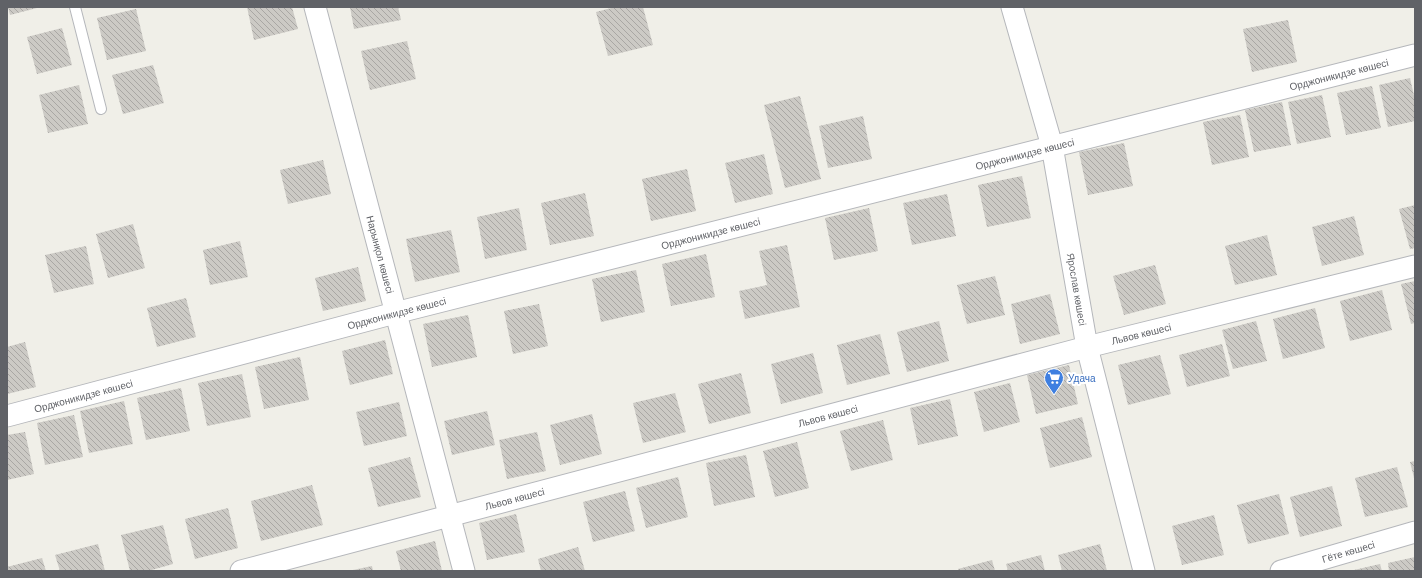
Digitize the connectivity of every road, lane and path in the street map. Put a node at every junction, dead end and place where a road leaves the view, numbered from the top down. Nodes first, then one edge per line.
1 (75, 7) edge
2 (315, 7) edge
3 (1012, 7) edge
4 (1415, 55) edge
5 (101, 109) dead end
6 (1052, 146) junction
7 (1415, 266) edge
8 (395, 313) junction
9 (1087, 347) junction
10 (7, 416) edge
11 (449, 515) junction
12 (1415, 532) edge
13 (241, 571) edge
14 (464, 571) edge
15 (1144, 571) edge
16 (1281, 571) edge

1 - 5 lane
2 - 8 street, Нарынқол көшесі
3 - 6 street, Ярослав көшесі
4 - 6 street, Орджоникидзе көшесі
6 - 8 street, Орджоникидзе көшесі
6 - 9 street, Ярослав көшесі
7 - 9 street, Львов көшесі
8 - 10 street, Орджоникидзе көшесі
8 - 11 street, Нарынқол көшесі
9 - 11 street, Львов көшесі
9 - 15 street, Ярослав көшесі
11 - 13 street, Львов көшесі
11 - 14 street, Нарынқол көшесі
12 - 16 street, Гёте көшесі

